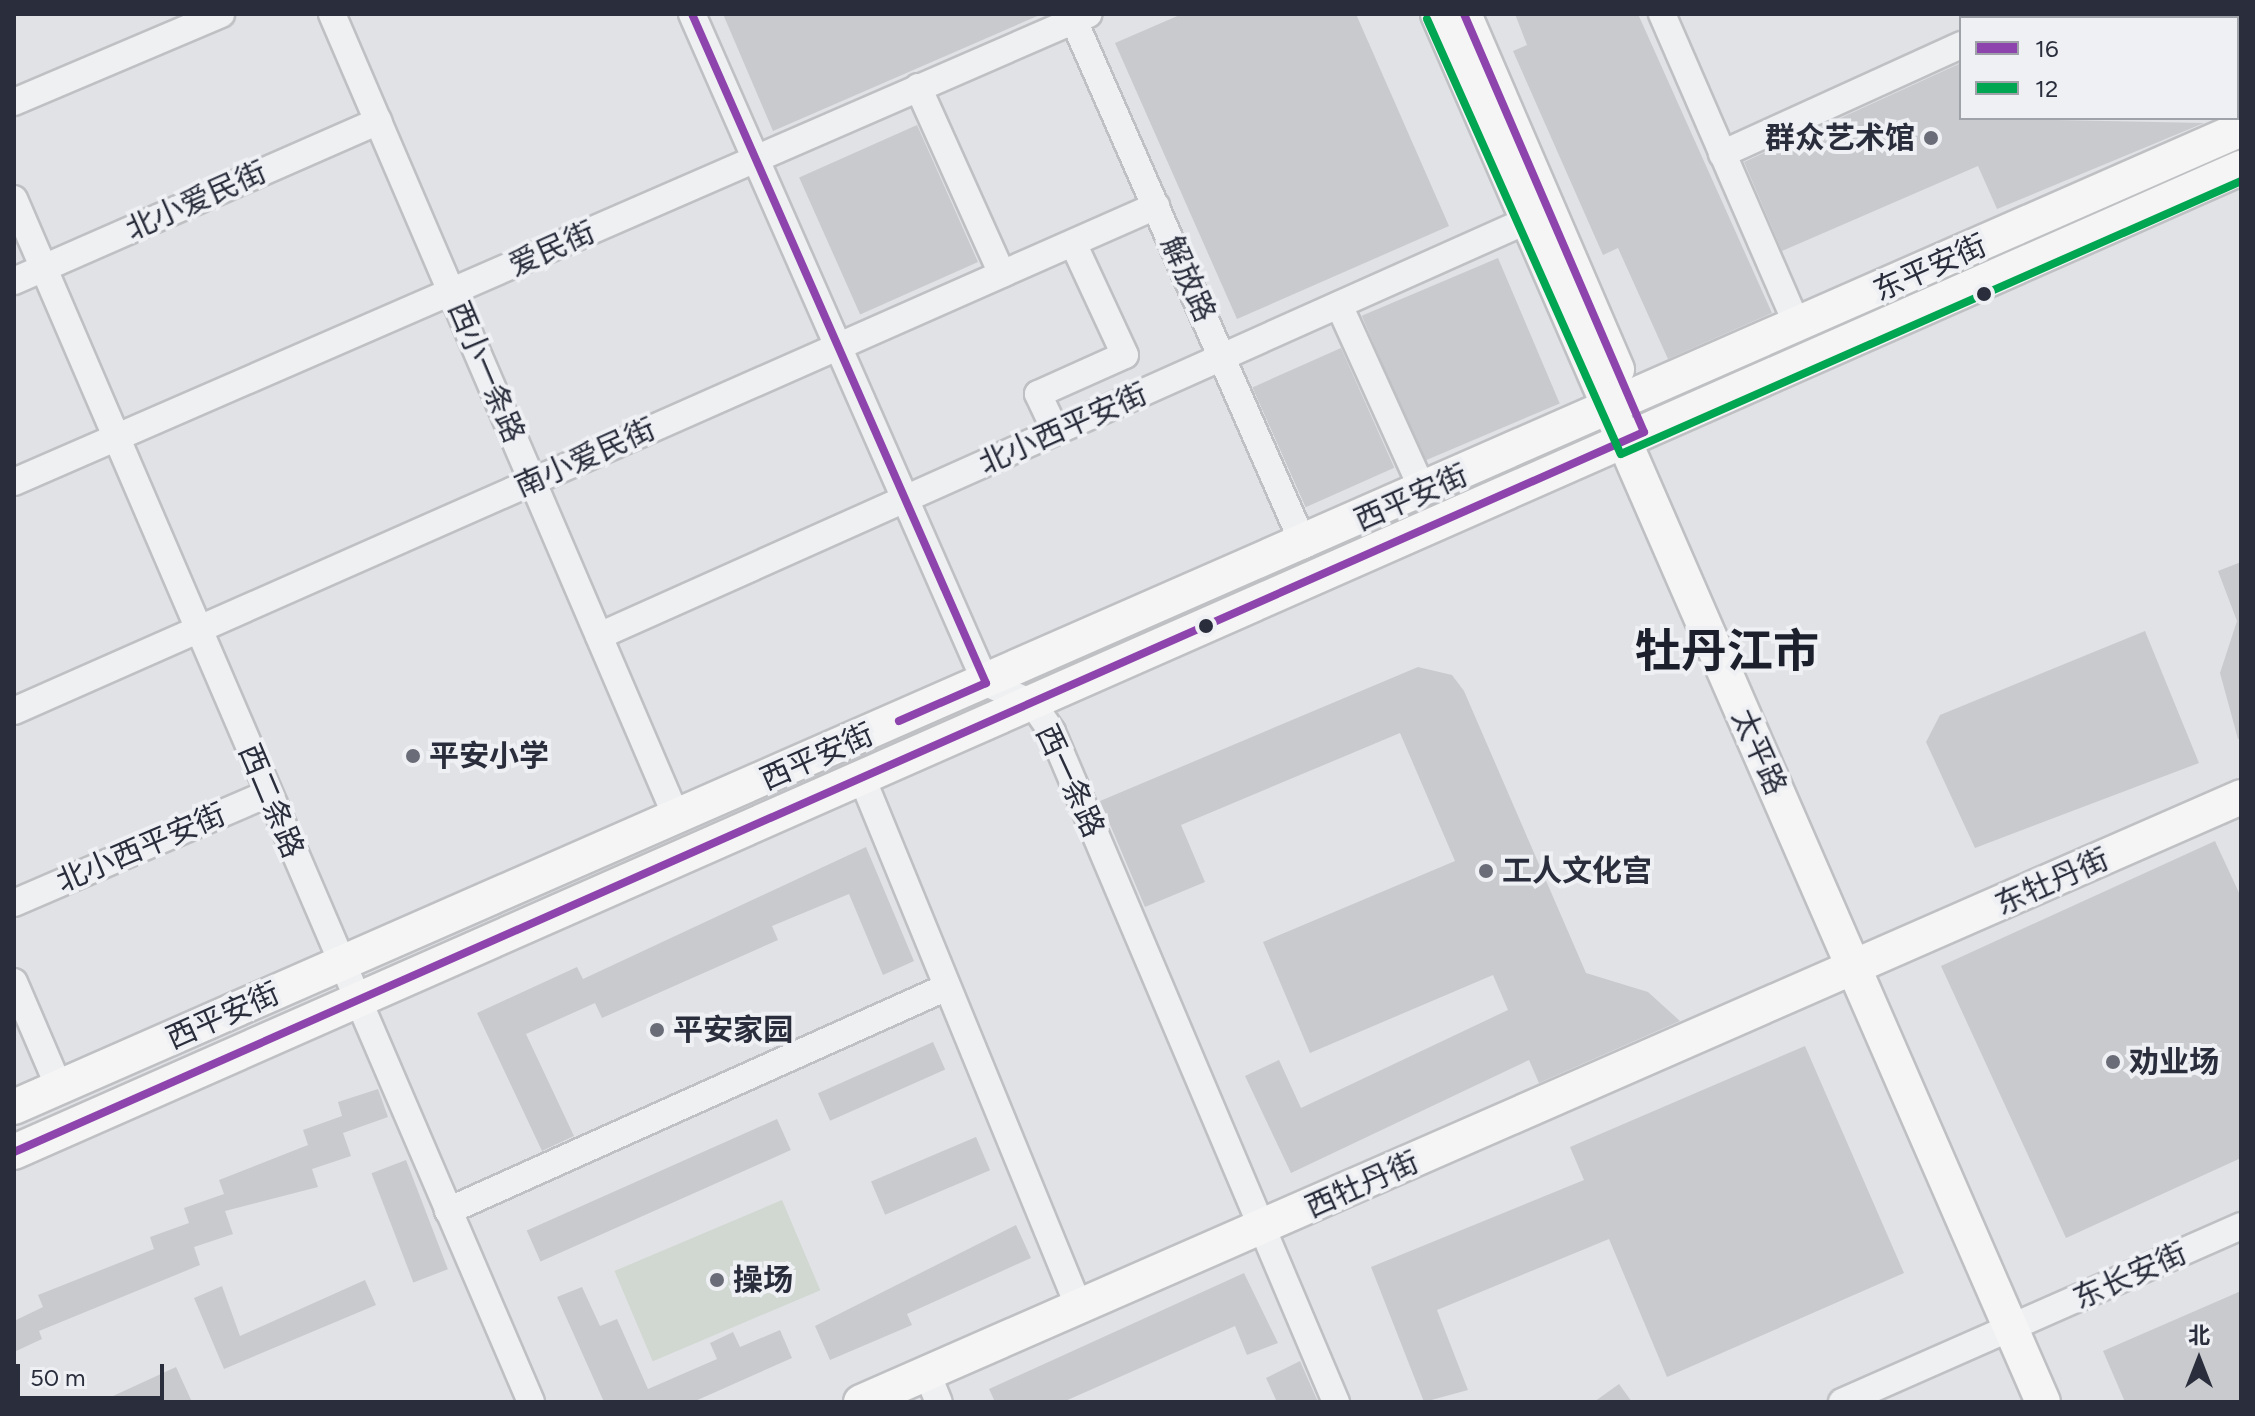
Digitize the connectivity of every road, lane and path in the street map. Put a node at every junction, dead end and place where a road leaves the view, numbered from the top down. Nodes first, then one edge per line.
1 (221, 14) edge
2 (332, 14) edge
3 (692, 14) edge
4 (1438, 14) edge
5 (1464, 14) edge
6 (1662, 14) edge
7 (1078, 16) edge
8 (1959, 46) edge
9 (918, 87) junction
10 (14, 102) edge
11 (378, 121) junction
12 (2241, 129) edge
13 (1722, 154) junction
14 (756, 160) junction
15 (2241, 168) edge
16 (14, 199) edge
17 (1156, 206) junction
18 (1526, 221) junction
19 (1073, 243) junction
20 (43, 268) junction
21 (1002, 274) junction
22 (14, 281) edge
23 (452, 293) junction
24 (1339, 305) junction
25 (1798, 327) junction
26 (837, 347) junction
27 (1223, 357) junction
28 (1625, 419) junction
29 (1056, 432) junction
30 (116, 439) junction
31 (14, 482) edge
32 (533, 482) junction
33 (1424, 492) junction
34 (904, 500) junction
35 (1304, 545) junction
36 (198, 630) junction
37 (599, 636) junction
38 (986, 683) junction
39 (1032, 703) junction
40 (14, 711) edge
41 (862, 778) junction
42 (267, 794) junction
43 (2240, 802) edge
44 (677, 818) junction
45 (14, 903) edge
46 (340, 965) junction
47 (1862, 967) junction
48 (14, 982) edge
49 (947, 987) junction
50 (356, 1002) junction
51 (59, 1087) junction
52 (14, 1107) edge
53 (14, 1152) edge
54 (448, 1211) junction
55 (2241, 1226) edge
56 (1261, 1228) junction
57 (1079, 1307) junction
58 (2020, 1326) junction
59 (933, 1388) edge
60 (531, 1402) edge
61 (861, 1402) edge
62 (1336, 1402) edge
63 (1842, 1402) edge
64 (2043, 1402) edge
65 (2063, 1402) edge

1 - 10 street
2 - 11 street, 西小一条路
3 - 14 street
4 - 18 main road, 太平路
5 - 28 main road, 太平路
6 - 13 street
7 - 9 street, 爱民街
7 - 17 street, 解放路
8 - 13 street
9 - 14 street, 爱民街
9 - 21 street
11 - 20 street, 北小爱民街
11 - 23 street, 西小一条路
12 - 25 main road, 东平安街
13 - 25 street
14 - 23 street, 爱民街
14 - 26 street
15 - 28 main road, 东平安街
16 - 20 street, 西二条路
17 - 19 street, 南小爱民街
17 - 27 street, 解放路
18 - 24 street, 北小西平安街
18 - 28 main road, 太平路
19 - 21 street, 南小爱民街
19 - 29 street
20 - 22 street, 北小爱民街
20 - 30 street, 西二条路
21 - 26 street, 南小爱民街
23 - 30 street, 爱民街
23 - 32 street, 西小一条路
24 - 27 street, 北小西平安街
24 - 33 street
25 - 28 main road, 东平安街
26 - 32 street, 南小爱民街
26 - 34 street
27 - 29 street, 北小西平安街
27 - 35 street, 解放路
28 - 33 main road, 西平安街
28 - 39 main road, 西平安街
28 - 47 main road, 太平路
29 - 34 street, 北小西平安街
30 - 31 street, 爱民街
30 - 36 street, 西二条路
32 - 36 street, 南小爱民街
32 - 37 street, 西小一条路
33 - 35 main road, 西平安街
34 - 37 street, 北小西平安街
34 - 38 street
35 - 38 main road, 西平安街
36 - 40 street, 南小爱民街
36 - 42 street, 西二条路
37 - 44 street, 西小一条路
38 - 39 street, 西一条路
38 - 44 main road, 西平安街
39 - 41 main road, 西平安街
39 - 56 street, 西一条路
41 - 49 street
41 - 50 main road, 西平安街
42 - 45 street, 北小西平安街
42 - 46 street, 西二条路
43 - 47 main road, 东牡丹街
44 - 46 main road, 西平安街
46 - 50 street, 西二条路
46 - 51 main road, 西平安街
47 - 56 main road, 西牡丹街
47 - 58 main road, 太平路
48 - 51 street
49 - 54 street
49 - 57 street
50 - 53 main road, 西平安街
50 - 54 street, 西二条路
51 - 52 main road, 西平安街
54 - 60 street, 西二条路
55 - 58 street, 东长安街
56 - 57 main road, 西牡丹街
56 - 62 street, 西一条路
57 - 59 main road, 西牡丹街
58 - 63 street, 东长安街
58 - 64 main road, 太平路
58 - 65 main road, 太平路
59 - 61 main road, 西牡丹街

